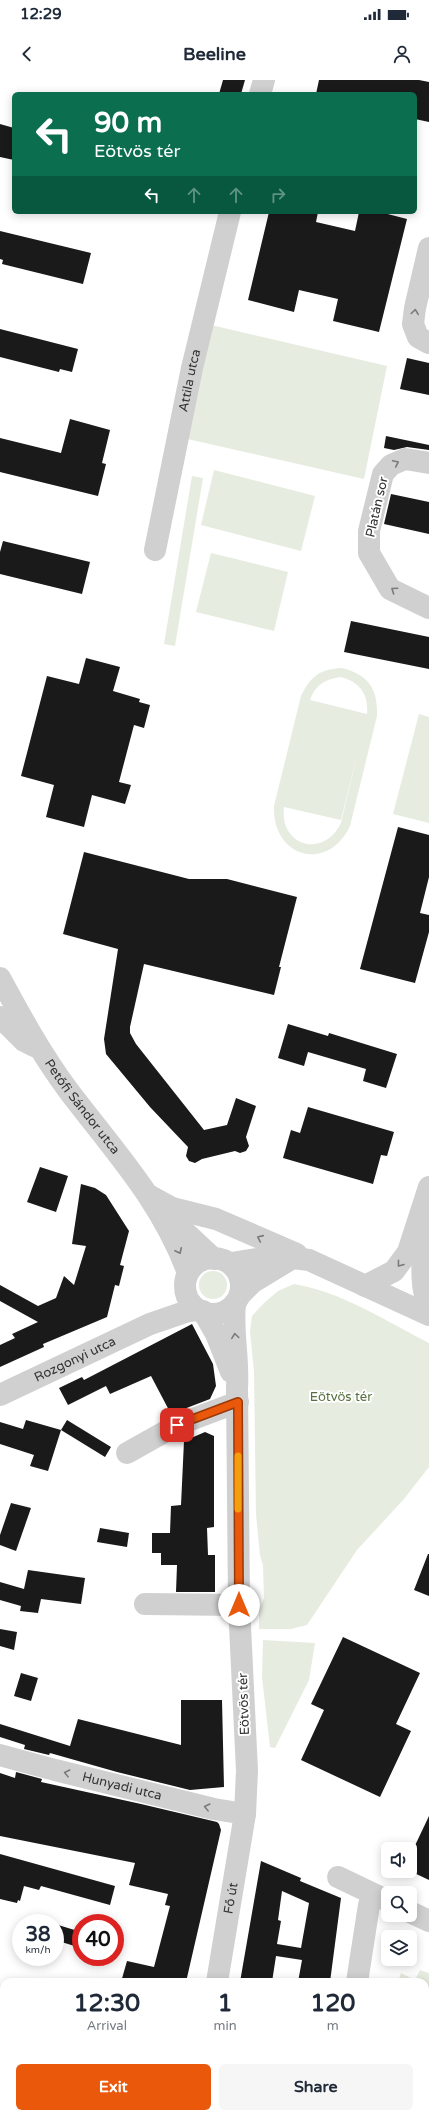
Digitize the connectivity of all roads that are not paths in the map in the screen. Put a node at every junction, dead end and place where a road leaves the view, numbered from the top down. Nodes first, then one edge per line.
1 (264, 80) edge
2 (261, 92) edge
3 (230, 214) edge
4 (429, 248) edge
5 (429, 343) edge
6 (429, 463) edge
7 (155, 550) dead end
8 (429, 608) edge
9 (0, 978) edge
10 (0, 1017) edge
11 (39, 1048) junction
12 (427, 1195) edge
13 (153, 1200) junction
14 (300, 1259) junction
15 (222, 1261) junction
16 (186, 1278) junction
17 (365, 1286) junction
18 (237, 1299) junction
19 (429, 1308) edge
20 (201, 1310) junction
21 (429, 1315) edge
22 (150, 1324) junction
23 (0, 1394) edge
24 (237, 1395) junction
25 (127, 1453) dead end
26 (145, 1604) dead end
27 (239, 1605) junction
28 (0, 1755) edge
29 (245, 1814) junction
30 (338, 1877) dead end
31 (380, 1897) edge
32 (417, 1915) edge
33 (429, 1921) edge
34 (218, 1978) edge
35 (358, 1978) edge

1 - 2 street
3 - 7 street, Attila utca
5 -> 4 street
8 -> 6 street, Platán sor
9 - 11 street
10 - 11 street, Petőfi Sándor utca
11 - 13 street, Petőfi Sándor utca
12 -> 17 street
12 - 19 street
14 -> 13 street
13 - 15 street, Petőfi Sándor utca
13 -> 16 street, Petőfi Sándor utca
14 - 15 street
14 - 17 street
14 - 18 street
15 - 16 street
15 - 18 street
16 - 20 street
16 - 22 street, Rozgonyi utca
17 - 21 street
18 - 20 street
24 -> 18 street, Eötvös tér
20 - 22 street, Rozgonyi utca
20 - 24 street, Eötvös tér
22 - 23 street, Rozgonyi utca
24 - 25 street
24 - 27 street, Eötvös tér
26 - 27 street
27 - 29 street, Eötvös tér
29 -> 28 street, Hunyadi utca
29 - 34 street, Fő út
30 - 31 street
31 - 35 street
32 - 33 street

